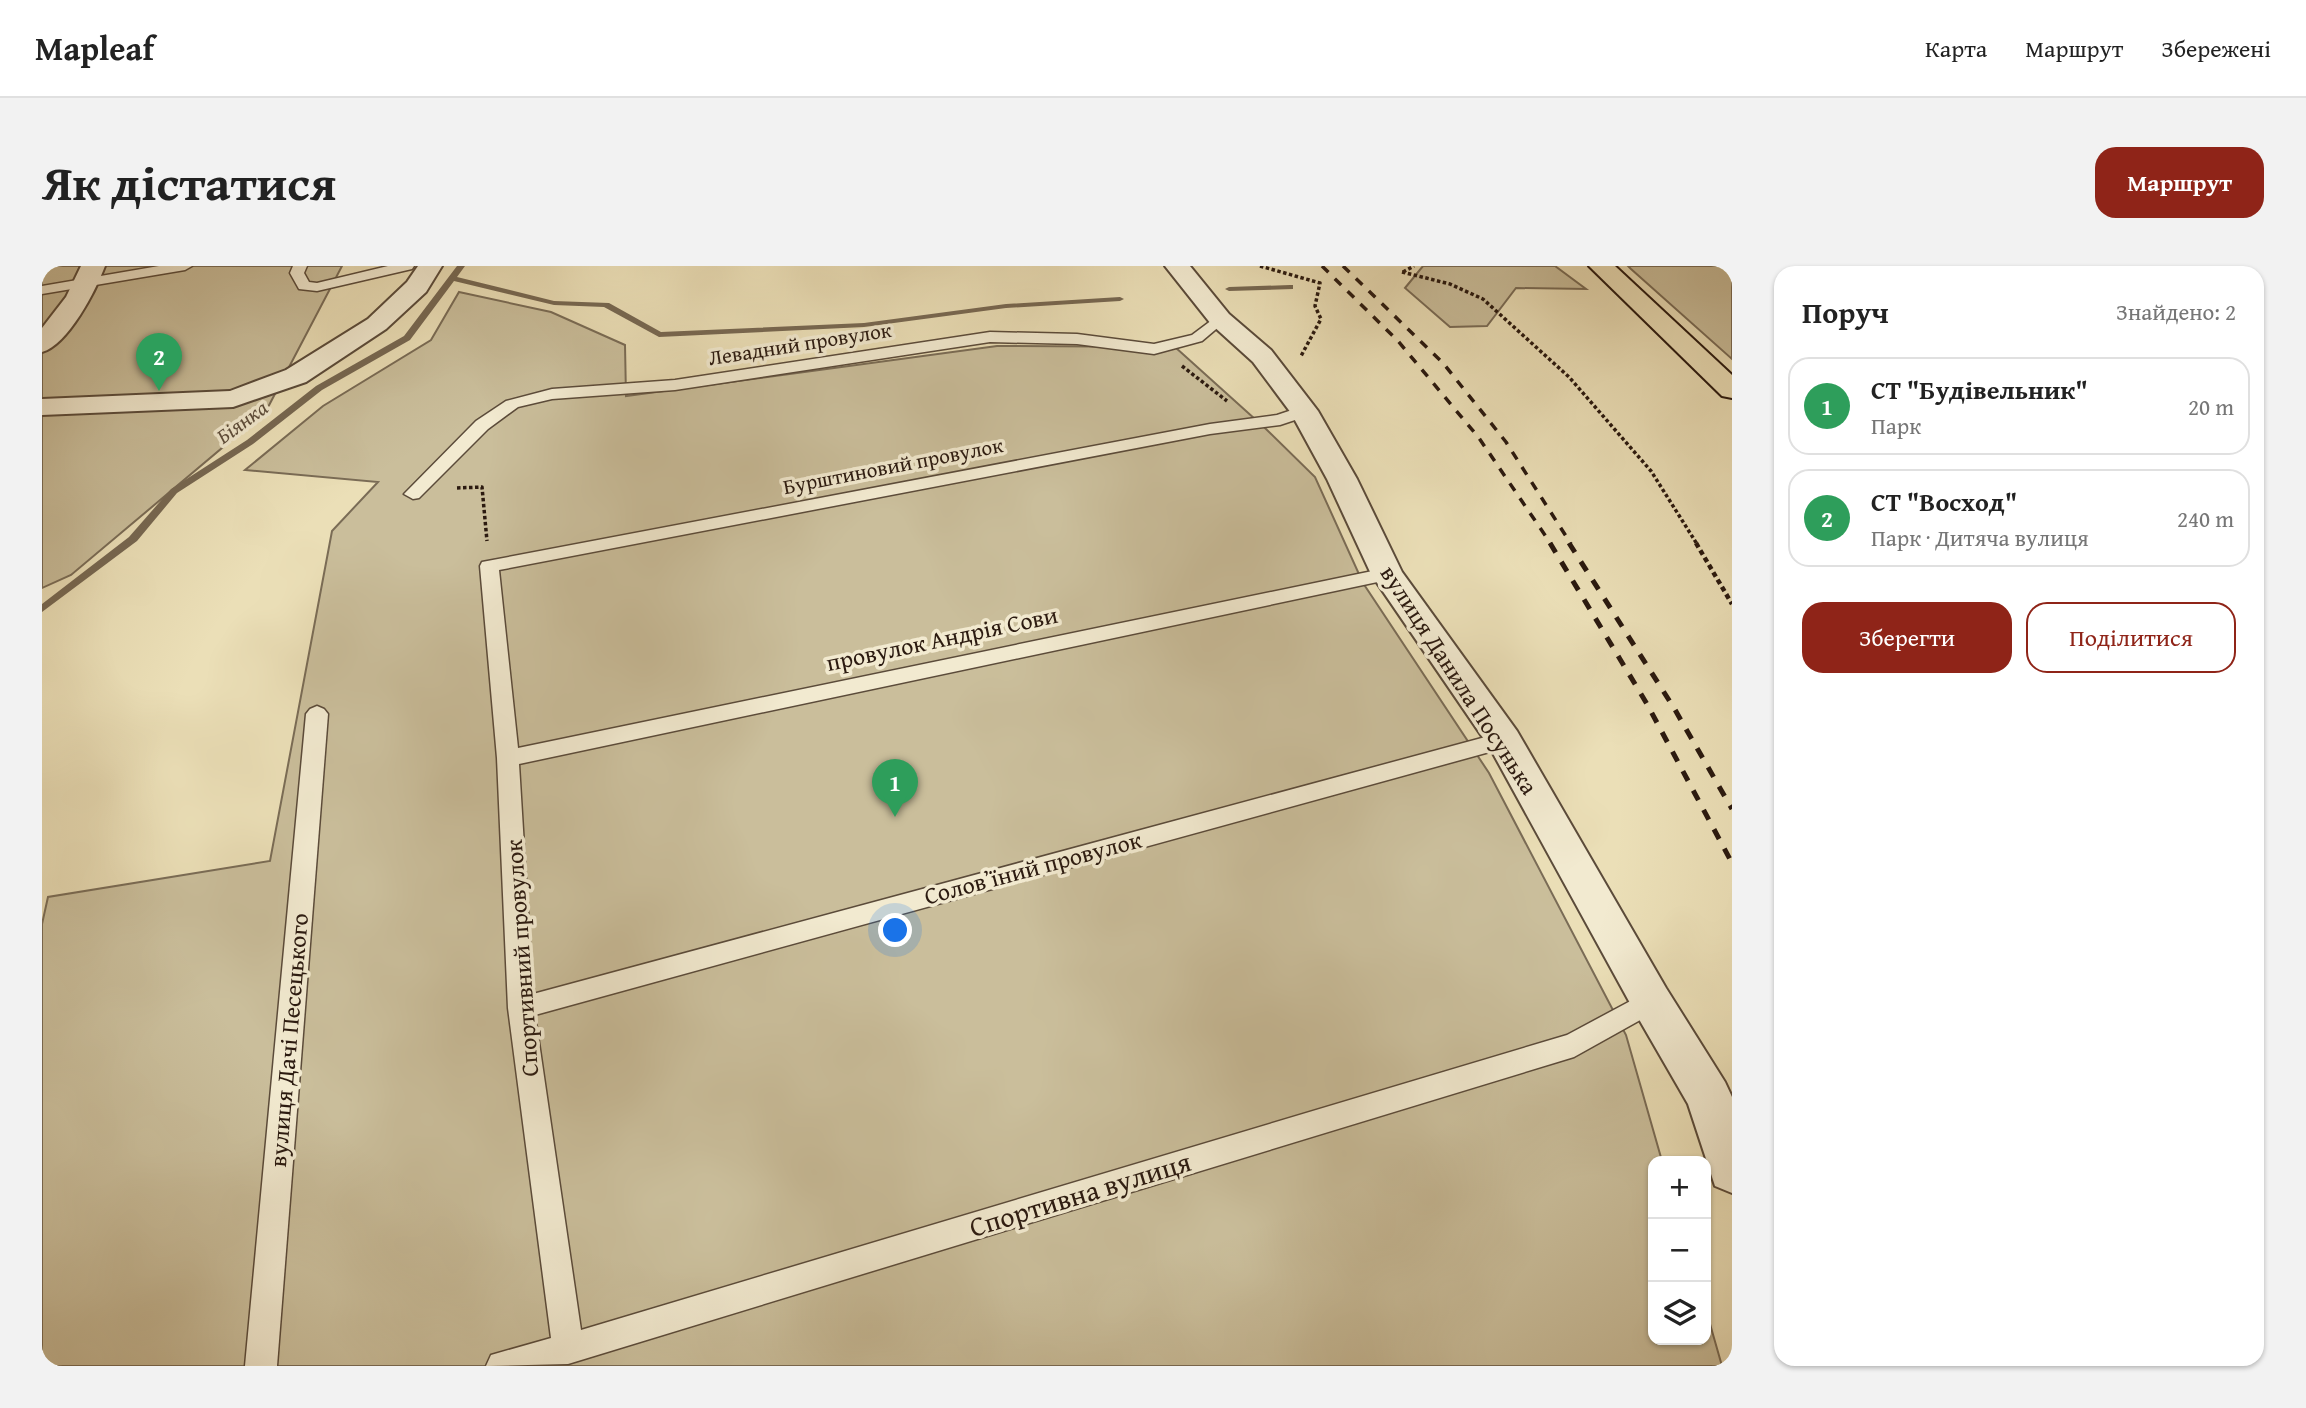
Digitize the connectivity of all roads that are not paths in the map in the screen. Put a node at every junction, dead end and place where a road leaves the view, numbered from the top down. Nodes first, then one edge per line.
1 (185, 266) edge
2 (300, 266) edge
3 (407, 266) edge
4 (430, 266) edge
5 (1177, 266) edge
6 (1601, 266) edge
7 (90, 274) edge
8 (42, 290) edge
9 (1220, 319) junction
10 (42, 344) edge
11 (1732, 390) edge
12 (42, 407) edge
13 (1304, 411) junction
14 (413, 494) road end
15 (489, 566) joint
16 (1387, 574) junction
17 (317, 714) dead end
18 (1504, 740) junction
19 (508, 758) junction
20 (1651, 1001) junction
21 (521, 1008) junction
22 (1732, 1170) edge
23 (568, 1349) junction
24 (261, 1366) edge
25 (502, 1366) edge

1 - 7 lane
2 - 3 lane
4 - 12 street
5 - 9 street, вулиця Данила Посунька
6 - 11 main road
7 - 8 lane
7 - 10 street
9 - 13 street, вулиця Данила Посунька
9 - 14 lane, Левадний провулок
13 - 15 lane, Бурштиновий провулок
13 - 16 street, вулиця Данила Посунька
15 - 19 lane, Спортивний провулок
16 - 18 street, вулиця Данила Посунька
16 - 19 lane, провулок Андрія Сови
17 - 24 lane, вулиця Дачі Песецького
18 - 20 street, вулиця Данила Посунька
18 - 21 lane, Соловʼїний провулок
19 - 21 lane, Спортивний провулок
20 - 22 street, вулиця Данила Посунька
20 - 23 lane, Спортивна вулиця
21 - 23 lane, Спортивний провулок
23 - 25 lane, Спортивна вулиця

